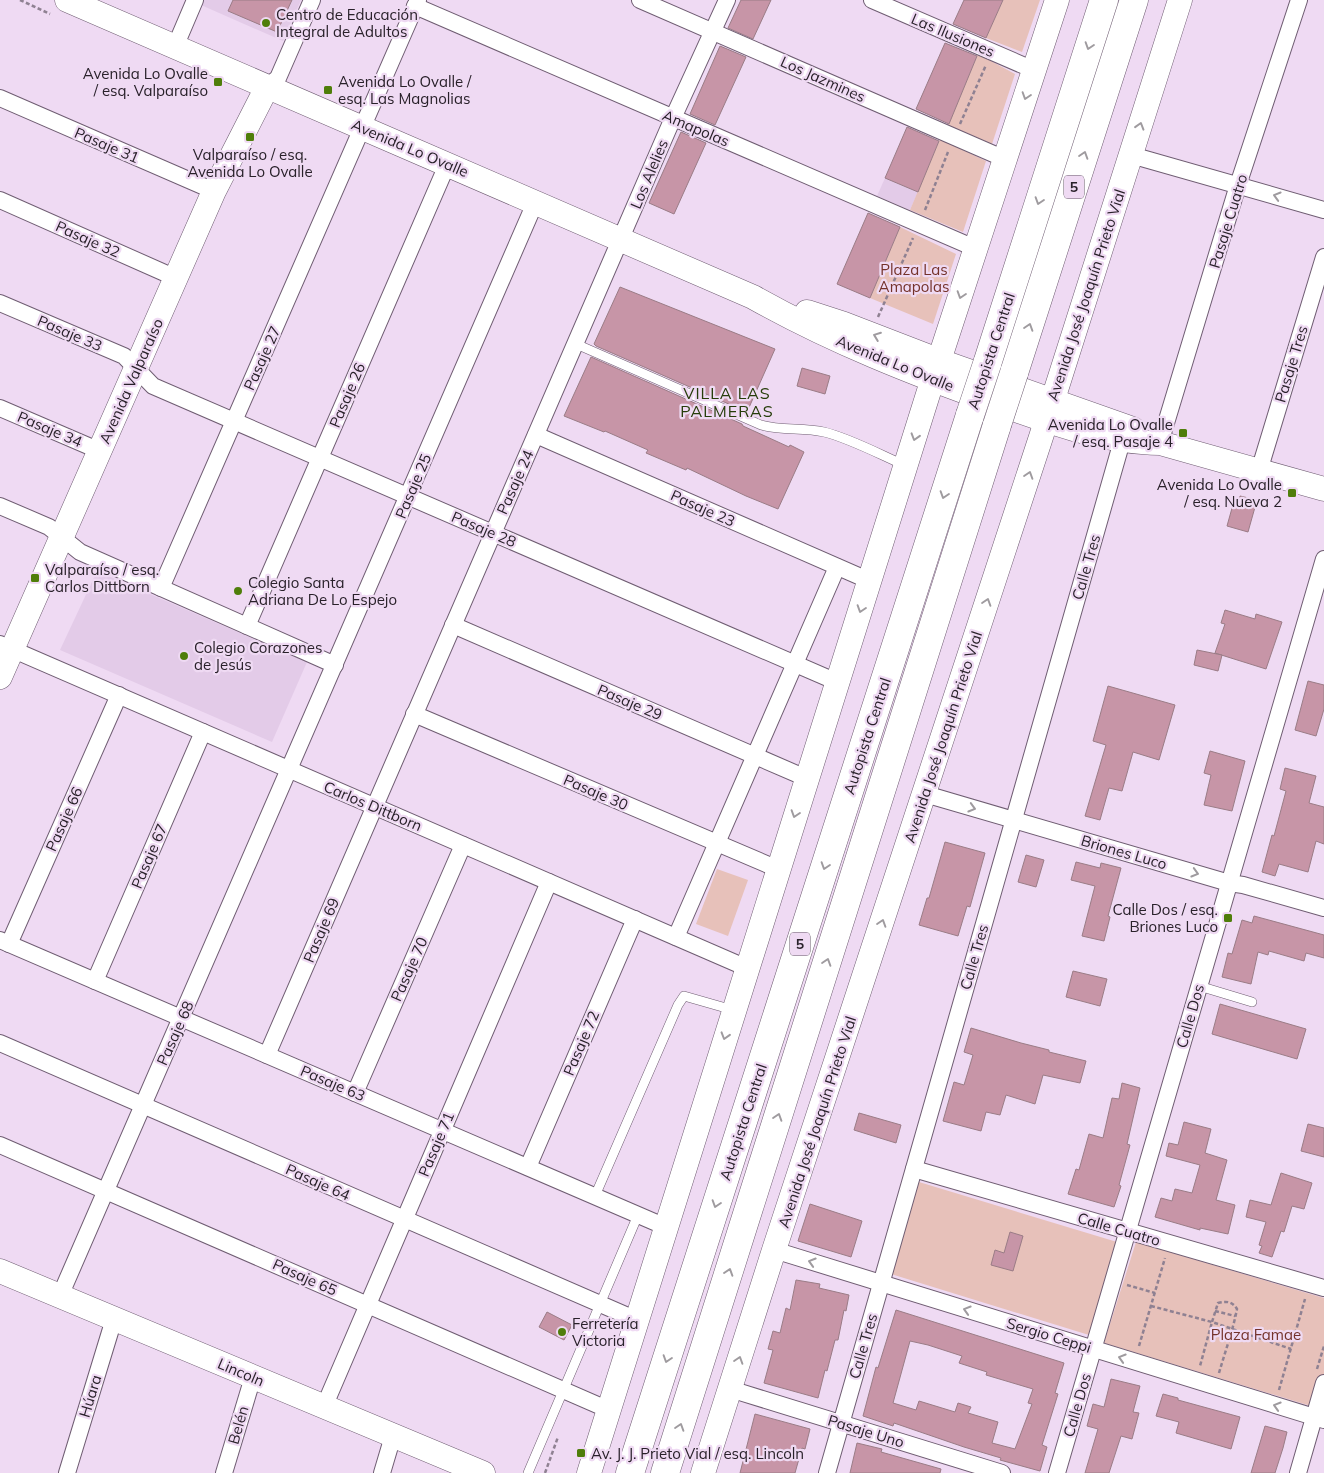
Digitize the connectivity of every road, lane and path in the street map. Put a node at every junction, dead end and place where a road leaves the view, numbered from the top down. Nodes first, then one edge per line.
1 (20, 0) edge
2 (195, 0) edge
3 (312, 0) edge
4 (640, 0) edge
5 (727, 0) edge
6 (872, 0) edge
7 (1057, 0) edge
8 (1104, 0) edge
9 (1134, 0) edge
10 (1180, 0) edge
11 (1299, 0) edge
12 (417, 3) edge
13 (67, 4) edge
14 (712, 31) junction
15 (175, 47) junction
16 (1034, 70) junction
17 (267, 87) junction
18 (0, 98) edge
19 (673, 118) junction
20 (363, 128) junction
21 (1131, 154) junction
22 (1005, 159) junction
23 (448, 165) junction
24 (1238, 185) junction
25 (214, 191) junction
26 (0, 200) edge
27 (535, 203) junction
28 (1324, 210) edge
29 (621, 240) junction
30 (976, 249) junction
31 (1324, 257) edge
32 (176, 278) junction
33 (0, 303) edge
34 (576, 344) junction
35 (136, 369) junction
36 (936, 371) junction
37 (0, 408) edge
38 (1049, 411) junction
39 (235, 421) junction
40 (536, 435) junction
41 (1122, 440) junction
42 (1160, 443) junction
43 (100, 451) junction
44 (320, 458) junction
45 (906, 466) junction
46 (1259, 471) junction
47 (1324, 489) edge
48 (408, 496) junction
49 (0, 506) edge
50 (493, 533) junction
51 (62, 537) junction
52 (1324, 559) edge
53 (837, 567) junction
54 (870, 581) junction
55 (161, 588) junction
56 (453, 625) junction
57 (247, 626) junction
58 (6, 646) edge
59 (795, 664) junction
60 (335, 665) junction
61 (0, 677) edge
62 (837, 682) junction
63 (119, 695) junction
64 (414, 714) junction
65 (203, 732) junction
66 (755, 756) junction
67 (290, 770) junction
68 (806, 778) junction
69 (925, 794) junction
70 (374, 806) junction
71 (1014, 820) junction
72 (717, 843) junction
73 (463, 845) junction
74 (778, 869) junction
75 (549, 882) junction
76 (1229, 883) junction
77 (1324, 908) edge
78 (634, 919) junction
79 (676, 937) junction
80 (5, 942) edge
81 (747, 968) junction
82 (95, 980) junction
83 (1199, 986) junction
84 (1252, 1002) dead end
85 (734, 1010) junction
86 (182, 1018) junction
87 (0, 1043) edge
88 (267, 1055) junction
89 (355, 1093) junction
90 (143, 1105) junction
91 (442, 1130) junction
92 (0, 1145) edge
93 (528, 1167) junction
94 (914, 1169) junction
95 (106, 1191) junction
96 (595, 1196) junction
97 (638, 1215) junction
98 (404, 1219) junction
99 (666, 1227) junction
100 (1128, 1231) junction
101 (774, 1250) junction
102 (1166, 1254) dead end
103 (0, 1271) edge
104 (881, 1283) junction
105 (1127, 1285) dead end
106 (1324, 1288) edge
107 (1155, 1293) junction
108 (60, 1296) junction
109 (1306, 1296) dead end
110 (599, 1304) junction
111 (368, 1305) junction
112 (1151, 1306) junction
113 (1215, 1310) junction
114 (1235, 1316) junction
115 (114, 1319) junction
116 (637, 1320) junction
117 (1212, 1322) junction
118 (1231, 1329) junction
119 (1093, 1349) junction
120 (1291, 1349) junction
121 (1138, 1350) dead end
122 (1199, 1368) dead end
123 (1219, 1374) dead end
124 (253, 1377) junction
125 (1324, 1383) edge
126 (730, 1389) junction
127 (563, 1390) junction
128 (1278, 1392) dead end
129 (324, 1406) junction
130 (609, 1410) junction
131 (1319, 1419) edge
132 (841, 1424) junction
133 (393, 1436) junction
134 (67, 1473) edge
135 (224, 1473) edge
136 (382, 1473) edge
137 (483, 1473) edge
138 (528, 1473) edge
139 (589, 1473) edge
140 (630, 1473) edge
141 (665, 1473) edge
142 (704, 1473) edge
143 (827, 1473) edge
144 (1002, 1473) edge
145 (1057, 1473) edge
146 (1298, 1473) edge

1 - 13 path
2 - 15 street
3 - 17 street
4 - 14 street, Los Jazmines
5 - 14 street, Los Alelies
6 - 16 street, Las Ilusiones
7 - 16 main road
8 -> 140 highway, Autopista Central / 5, bridge
141 -> 9 highway, Autopista Central / 5, bridge
21 -> 10 main road, Avenida José Joaquín Prieto Vial
11 - 24 street, Pasaje Cuatro
12 - 19 street, Amapolas
12 - 20 street, Pasaje 27
13 - 15 main road, Avenida Lo Ovalle
14 - 19 street, Los Alelies
14 - 22 street, Los Jazmines
15 - 17 main road, Avenida Lo Ovalle
16 -> 22 main road
17 - 20 main road, Avenida Lo Ovalle
17 - 25 main road, Avenida Valparaíso
18 - 25 street, Pasaje 31
19 - 29 street, Los Alelies
19 - 30 street, Amapolas
20 - 23 main road, Avenida Lo Ovalle
20 - 39 street, Pasaje 27
21 - 24 street
21 - 38 main road, Avenida José Joaquín Prieto Vial
22 - 30 main road
23 - 27 main road, Avenida Lo Ovalle
23 - 44 street, Pasaje 26
28 -> 24 street
24 - 42 street, Pasaje Cuatro
25 - 32 main road, Avenida Valparaíso
26 - 32 street, Pasaje 32
27 - 29 main road, Avenida Lo Ovalle
27 - 48 street, Pasaje 25
29 - 34 street, Pasaje 24
29 - 36 main road, Avenida Lo Ovalle
30 -> 36 main road
31 - 46 street, Pasaje Tres
32 - 35 main road, Avenida Valparaíso
33 - 35 street, Pasaje 33
34 - 40 street, Pasaje 24
34 - 45 lane
35 - 39 street, Pasaje 28
35 - 43 main road, Avenida Valparaíso
36 - 38 main road, Avenida Lo Ovalle
36 -> 45 main road
37 - 43 street, Pasaje 34
38 - 41 main road, Avenida Lo Ovalle
38 - 42 main road, Avenida Lo Ovalle
69 -> 38 main road, Avenida José Joaquín Prieto Vial
39 - 44 street, Pasaje 28
39 - 55 street, Pasaje 27
40 - 50 street, Pasaje 24
40 - 53 street, Pasaje 23
41 - 42 main road, Avenida Lo Ovalle
41 - 71 street, Calle Tres
42 - 46 main road, Avenida Lo Ovalle
43 - 51 main road, Avenida Valparaíso
44 - 48 street, Pasaje 28
44 - 57 street, Pasaje 26
45 - 54 main road
46 - 47 main road, Avenida Lo Ovalle
48 - 50 street, Pasaje 28
48 - 60 street, Pasaje 25
49 - 51 street
50 - 56 street, Pasaje 24
50 - 59 street, Pasaje 28
51 - 55 street
51 - 58 main road, Avenida Valparaíso
52 - 76 street, Calle Dos
53 - 54 street, Pasaje 23
53 - 59 street
54 -> 62 main road
55 - 57 street
56 - 64 street, Pasaje 24
56 - 66 street, Pasaje 29
57 - 60 street
58 - 61 main road, Avenida Valparaíso
58 - 63 street, Carlos Dittborn
59 - 62 street, Pasaje 28
59 - 66 street
60 - 67 street, Pasaje 25
62 - 68 main road
63 - 65 street, Carlos Dittborn
63 - 80 street, Pasaje 66
64 - 70 street, Pasaje 24
64 - 72 street, Pasaje 30
65 - 67 street, Carlos Dittborn
65 - 82 street, Pasaje 67
66 - 68 street, Pasaje 29
66 - 72 street
67 - 70 street, Carlos Dittborn
67 - 86 street, Pasaje 68
68 -> 74 main road
69 -> 71 street, Briones Luco
101 -> 69 main road, Avenida José Joaquín Prieto Vial
70 - 73 street, Carlos Dittborn
70 - 88 street, Pasaje 69
71 -> 76 street, Briones Luco
71 - 94 street, Calle Tres
72 - 74 street, Pasaje 30
72 - 79 street
73 - 75 street, Carlos Dittborn
73 - 89 street, Pasaje 70
74 - 81 main road
75 - 78 street, Carlos Dittborn
75 - 91 street, Pasaje 71
76 - 77 street, Briones Luco
76 - 83 street, Calle Dos
78 - 79 street, Carlos Dittborn
78 - 93 street, Pasaje 72
79 - 81 street, Carlos Dittborn
80 - 82 street, Pasaje 63
81 - 85 main road
82 - 86 street, Pasaje 63
83 - 84 lane
83 - 100 street, Calle Dos
85 - 96 lane
85 -> 99 main road
86 - 88 street, Pasaje 63
86 - 90 street, Pasaje 68
87 - 90 street, Pasaje 64
88 - 89 street, Pasaje 63
89 - 91 street, Pasaje 63
90 - 95 street, Pasaje 68
90 - 98 street, Pasaje 64
91 - 93 street, Pasaje 63
91 - 98 street, Pasaje 71
92 - 95 street, Pasaje 65
93 - 96 street, Pasaje 63
94 - 100 street, Calle Cuatro
94 - 104 street, Calle Tres
95 - 108 street, Pasaje 68
95 - 111 street, Pasaje 65
96 - 97 street, Pasaje 63
97 - 99 street, Pasaje 63
97 - 110 lane
98 - 110 street, Pasaje 64
98 - 111 street, Pasaje 71
99 - 116 main road
100 - 106 street, Calle Cuatro
100 - 119 street, Calle Dos
104 -> 101 street, Sergio Ceppi
126 -> 101 main road, Avenida José Joaquín Prieto Vial
102 - 107 path
103 - 108 main road, Lincoln
119 -> 104 street, Sergio Ceppi
104 - 132 street, Calle Tres
105 - 107 path
107 - 112 path
108 - 115 main road, Lincoln
109 - 120 path
110 - 116 street, Pasaje 64
110 - 127 lane
111 - 127 street, Pasaje 65
111 - 129 street, Pasaje 71
112 - 117 path
112 - 121 path
113 - 114 path
113 - 114 path
113 - 117 path
114 - 118 path
115 - 124 main road, Lincoln
115 - 134 street, Húara
116 - 130 main road
117 - 118 path
117 - 122 path
118 - 120 path
118 - 123 path
131 -> 119 street, Sergio Ceppi
119 - 145 street, Calle Dos
120 - 128 path
124 - 129 main road, Lincoln
124 - 135 street, Belén
125 - 131 street
126 - 132 street, Pasaje Uno
126 - 142 main road, Avenida José Joaquín Prieto Vial
127 - 130 street, Pasaje 65
127 - 138 lane
129 - 133 main road, Lincoln
130 - 139 main road
131 - 146 street
132 - 143 street, Calle Tres
132 - 144 street, Pasaje Uno
133 - 136 street
133 - 137 main road, Lincoln

